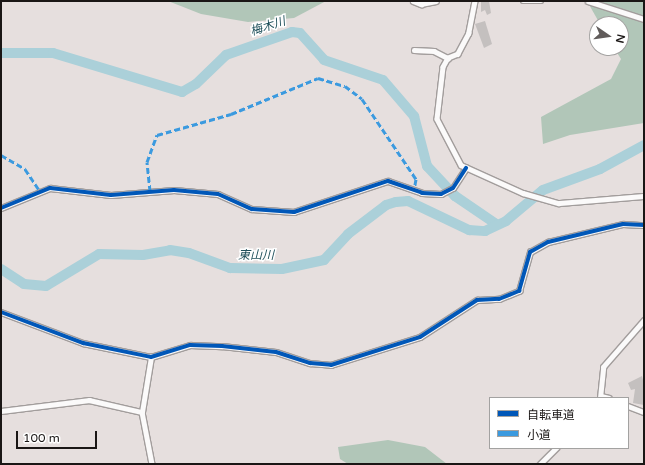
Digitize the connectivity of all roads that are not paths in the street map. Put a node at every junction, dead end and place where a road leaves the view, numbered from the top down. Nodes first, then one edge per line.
1 (413, 1) edge
2 (436, 1) edge
3 (475, 1) edge
4 (523, 1) edge
5 (541, 1) edge
6 (588, 1) edge
7 (644, 20) edge
8 (414, 50) dead end
9 (448, 58) junction
10 (466, 168) junction
11 (644, 196) edge
12 (1, 208) edge
13 (644, 225) edge
14 (1, 312) edge
15 (644, 320) edge
16 (151, 357) junction
17 (600, 397) edge
18 (629, 406) edge
19 (1, 411) edge
20 (142, 412) junction
21 (644, 412) edge
22 (555, 449) edge
23 (152, 464) edge
24 (540, 464) edge

1 - 2 street
3 - 9 street
4 - 5 street
6 - 7 street
8 - 9 street
9 - 10 street
10 - 11 street
10 - 12 street
13 - 16 street
14 - 16 street
15 - 17 street
16 - 20 street
18 - 21 street
19 - 20 street
20 - 23 street
22 - 24 street

